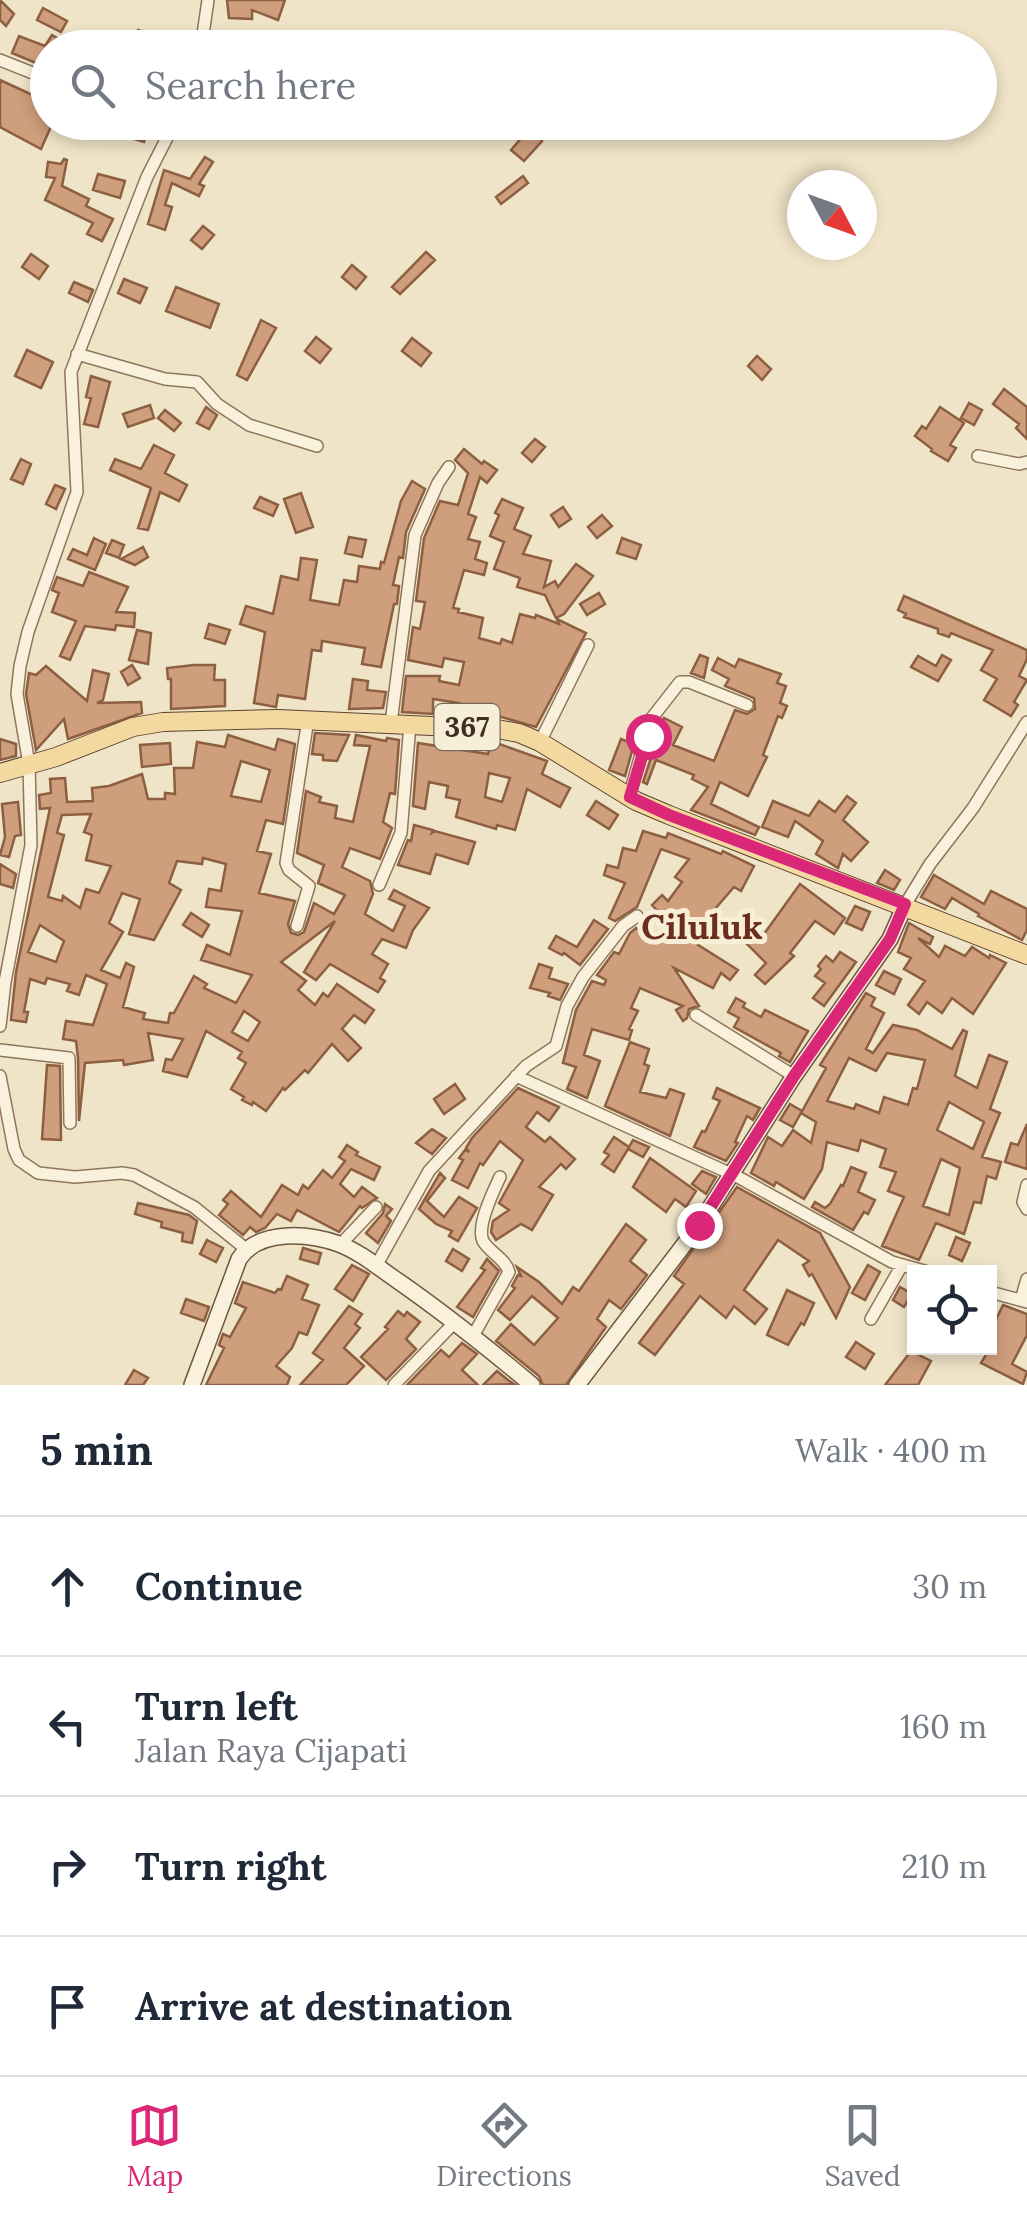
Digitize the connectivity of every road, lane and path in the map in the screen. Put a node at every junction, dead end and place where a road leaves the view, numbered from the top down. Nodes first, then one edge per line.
1 (208, 0) edge
2 (204, 30) edge
3 (0, 60) edge
4 (30, 72) edge
5 (166, 140) edge
6 (77, 354) junction
7 (318, 446) dead end
8 (978, 456) dead end
9 (1027, 462) edge
10 (449, 467) dead end
11 (588, 645) dead end
12 (747, 706) dead end
13 (308, 719) junction
14 (1027, 722) edge
15 (401, 724) junction
16 (540, 742) junction
17 (30, 764) junction
18 (0, 773) edge
19 (630, 797) junction
20 (380, 885) dead end
21 (905, 904) junction
22 (637, 916) dead end
23 (297, 926) dead end
24 (1027, 955) edge
25 (2, 985) edge
26 (696, 1015) dead end
27 (0, 1026) edge
28 (0, 1050) edge
29 (0, 1076) edge
30 (516, 1076) junction
31 (794, 1076) junction
32 (70, 1122) dead end
33 (730, 1175) junction
34 (500, 1177) dead end
35 (1027, 1185) edge
36 (376, 1207) dead end
37 (1027, 1208) edge
38 (340, 1245) junction
39 (246, 1249) junction
40 (376, 1266) junction
41 (902, 1266) junction
42 (907, 1267) edge
43 (1027, 1279) edge
44 (997, 1294) edge
45 (1024, 1301) edge
46 (871, 1319) dead end
47 (456, 1322) junction
48 (474, 1336) junction
49 (192, 1385) edge
50 (394, 1385) edge
51 (532, 1385) edge
52 (577, 1385) edge

1 - 2 street
3 - 4 street
5 - 6 street
6 - 7 street
6 - 17 street
8 - 9 street
10 - 15 street
11 - 16 street
12 - 19 street
13 - 15 main road, 367
13 - 17 main road, 367
13 - 23 street
14 - 21 street
15 - 16 main road, 367
15 - 20 street
16 - 19 main road, 367
17 - 18 main road, 367
17 - 25 street
19 - 21 main road, 367
21 - 24 main road, 367
21 - 31 street
22 - 30 street
25 - 27 street
26 - 31 street
28 - 32 street
29 - 39 street
30 - 33 street
30 - 40 street
31 - 33 street
33 - 41 street
33 - 52 street
34 - 48 street
35 - 37 street
36 - 38 street
38 - 39 street
38 - 40 street
39 - 49 street
40 - 47 street
41 - 42 street
41 - 46 street
43 - 45 street
44 - 45 street
47 - 48 street
47 - 50 street
48 - 51 street

